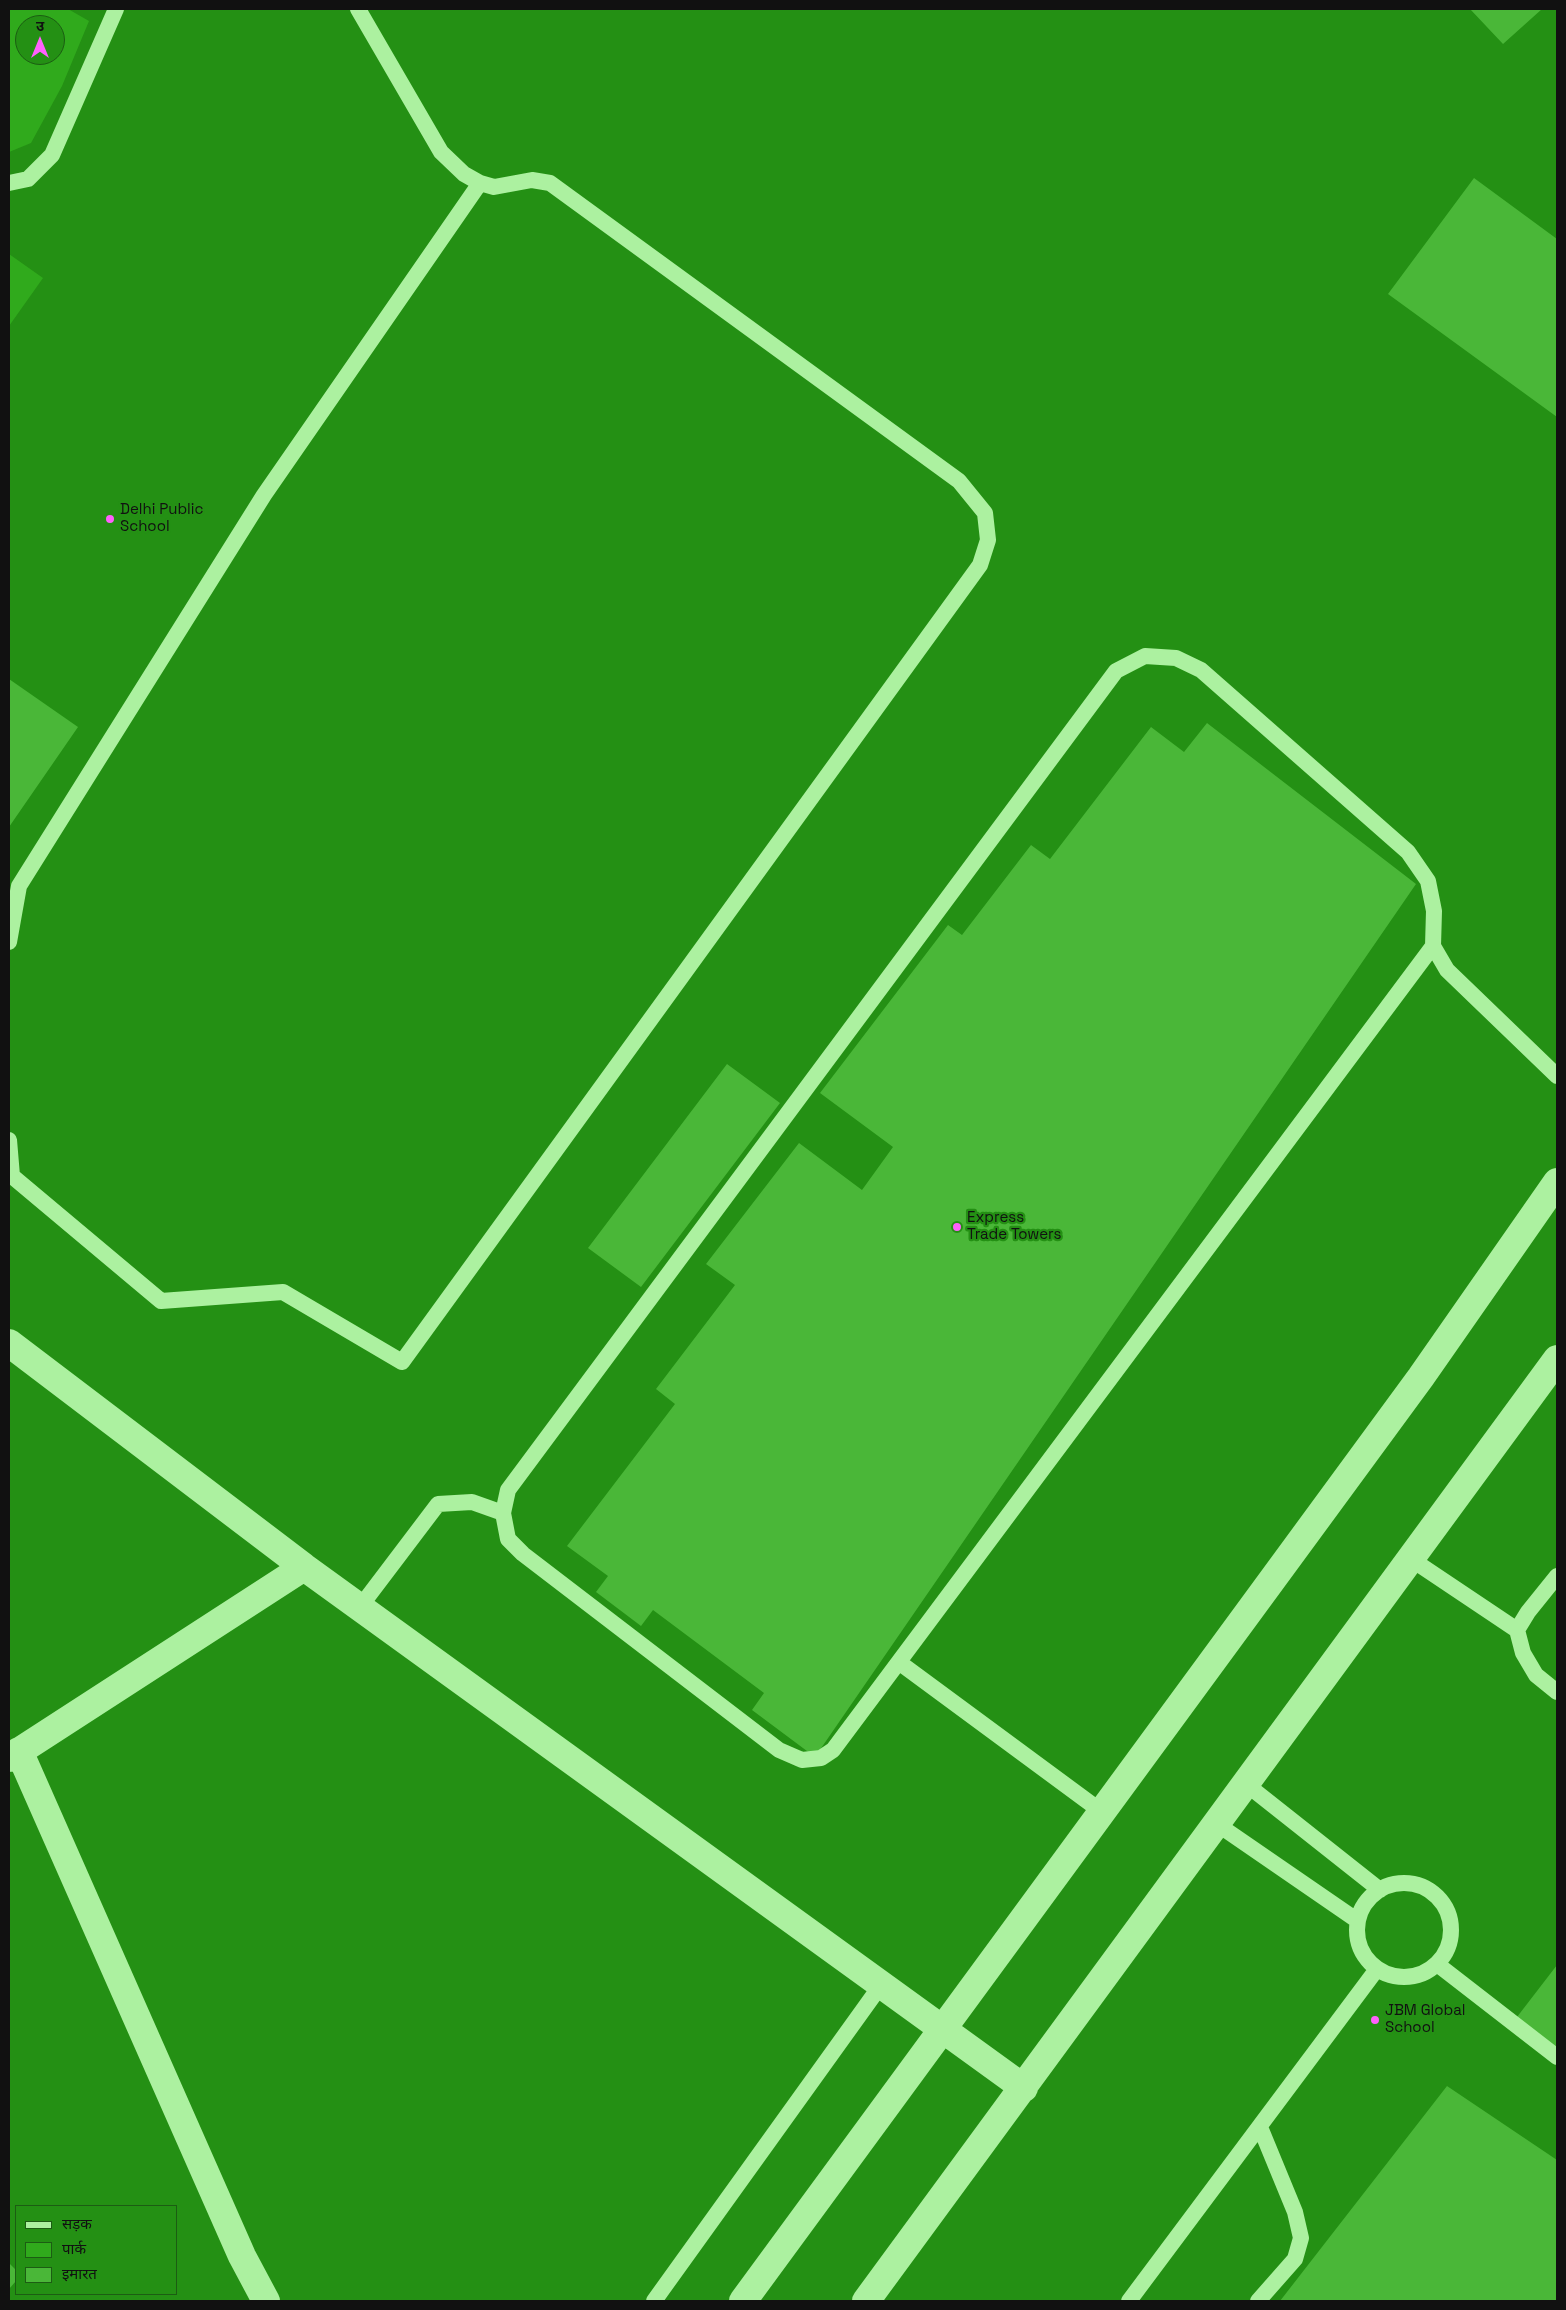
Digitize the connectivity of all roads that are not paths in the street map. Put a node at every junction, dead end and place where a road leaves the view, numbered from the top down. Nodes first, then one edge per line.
1 (116, 9) edge
2 (358, 9) edge
3 (9, 183) edge
4 (480, 183) junction
5 (9, 942) edge
6 (1433, 946) junction
7 (1557, 1076) edge
8 (9, 1140) edge
9 (10, 1178) edge
10 (1557, 1182) edge
11 (9, 1343) edge
12 (1557, 1359) edge
13 (503, 1513) junction
14 (1411, 1559) junction
15 (304, 1567) junction
16 (1557, 1576) edge
17 (360, 1607) junction
18 (1517, 1630) junction
19 (900, 1663) junction
20 (1557, 1692) edge
21 (14, 1755) edge
22 (1246, 1784) junction
23 (1102, 1812) junction
24 (1217, 1824) junction
25 (1380, 1890) junction
26 (1358, 1921) junction
27 (1437, 1964) junction
28 (1377, 1969) junction
29 (881, 1985) junction
30 (943, 2029) junction
31 (1557, 2057) edge
32 (1024, 2088) junction
33 (1260, 2127) junction
34 (266, 2301) edge
35 (654, 2301) edge
36 (743, 2301) edge
37 (866, 2301) edge
38 (1128, 2301) edge
39 (1258, 2301) edge

1 - 3 lane
2 - 4 lane
4 - 5 lane
4 - 9 lane
6 - 7 lane
6 - 13 lane
6 - 19 lane
8 - 9 lane
10 - 23 street
11 - 15 street
12 - 14 street
13 - 17 lane
13 - 19 lane
14 - 18 lane
14 - 22 street
15 - 17 street
15 - 21 street
16 - 18 lane
17 - 29 street
18 - 20 lane
19 - 23 lane
21 - 34 street
22 - 24 street
22 - 25 lane
23 - 30 street
24 - 26 lane
24 - 32 street
25 - 26 lane
25 - 27 lane
26 - 28 lane
27 - 28 lane
27 - 31 lane
28 - 33 lane
29 - 30 street
29 - 35 lane
30 - 32 street
30 - 36 street
32 - 37 street
33 - 38 lane
33 - 39 lane

